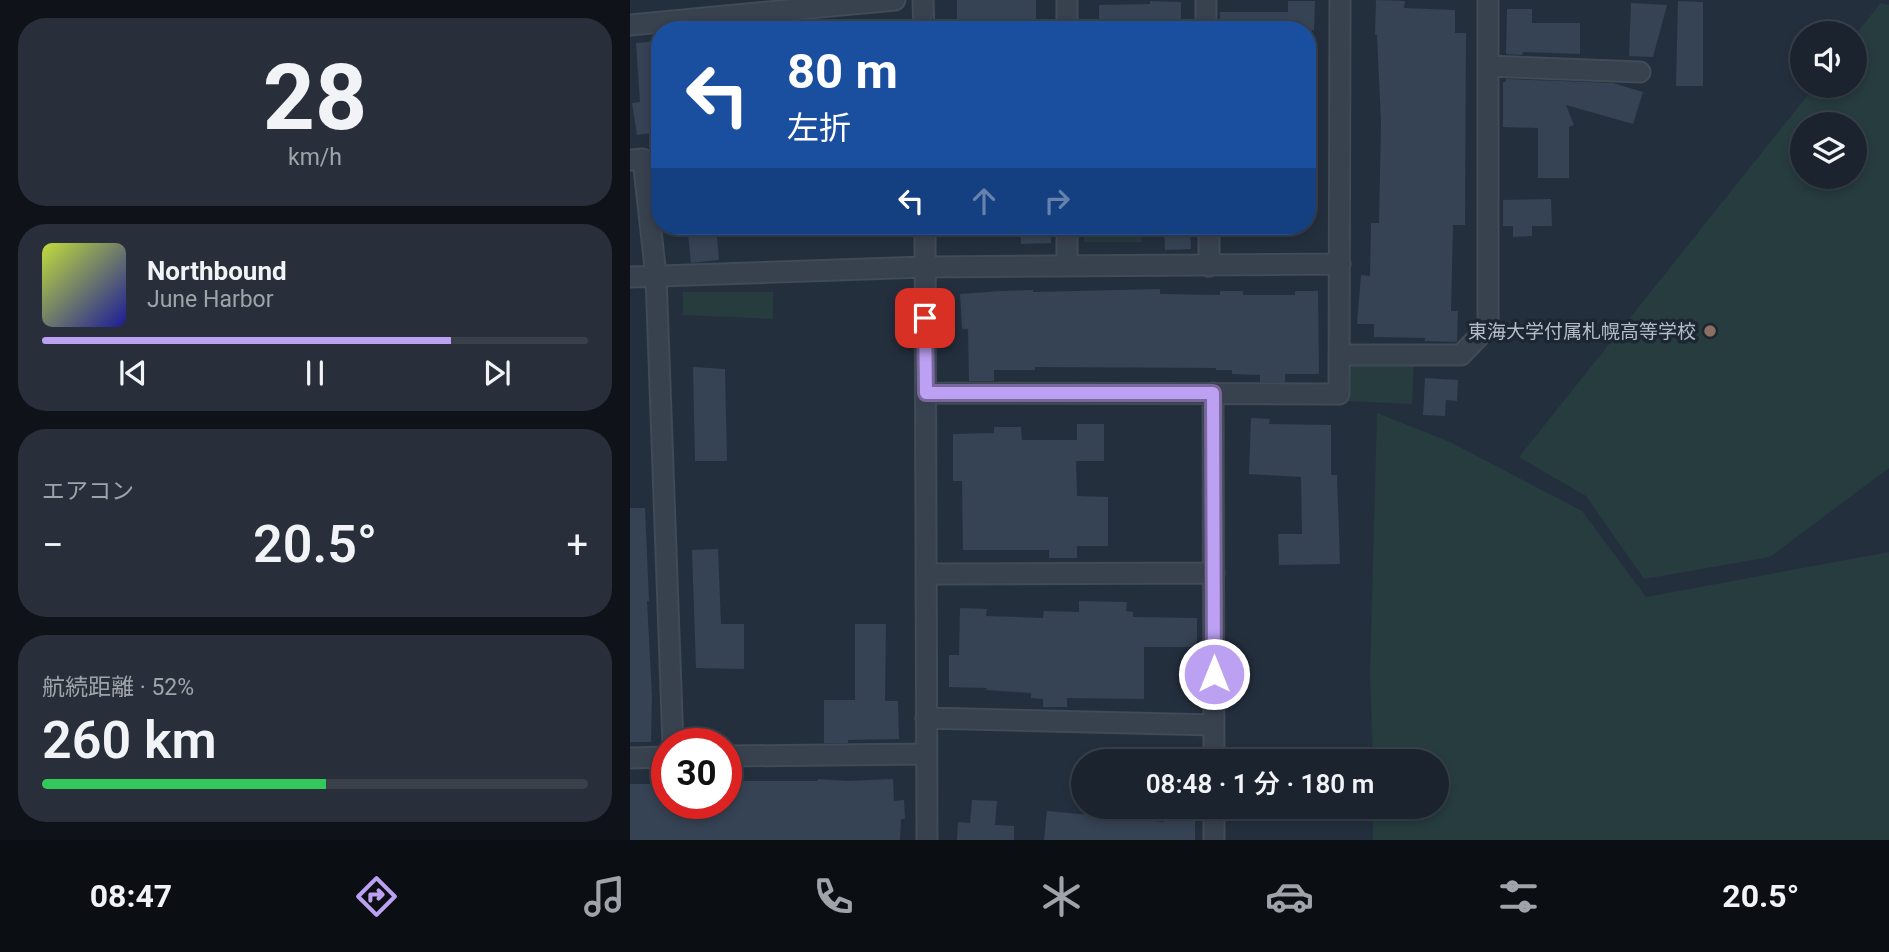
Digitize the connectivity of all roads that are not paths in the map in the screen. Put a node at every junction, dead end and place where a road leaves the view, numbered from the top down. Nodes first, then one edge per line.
1 (895, 0) edge
2 (923, 0) edge
3 (1067, 0) edge
4 (1206, 0) edge
5 (1340, 0) edge
6 (1488, 0) edge
7 (672, 21) edge
8 (924, 21) edge
9 (1067, 21) edge
10 (1206, 21) edge
11 (651, 23) edge
12 (630, 25) edge
13 (1488, 66) junction
14 (1640, 72) dead end
15 (630, 160) edge
16 (651, 231) edge
17 (651, 235) edge
18 (925, 235) edge
19 (1066, 235) edge
20 (1209, 235) edge
21 (1340, 264) junction
22 (1209, 265) junction
23 (925, 267) junction
24 (1066, 267) junction
25 (656, 276) junction
26 (630, 277) edge
27 (1340, 355) junction
28 (926, 393) junction
29 (1213, 393) junction
30 (1214, 573) junction
31 (926, 574) junction
32 (926, 718) junction
33 (1214, 725) junction
34 (672, 728) edge
35 (1214, 749) edge
36 (925, 754) junction
37 (742, 756) edge
38 (651, 757) edge
39 (630, 758) edge
40 (1214, 819) edge
41 (927, 840) edge
42 (1214, 840) edge

1 - 7 street
2 - 8 street
3 - 9 street
4 - 10 street
5 - 21 street
6 - 13 street
11 - 12 street
13 - 14 street
13 - 27 street
15 - 16 street
17 - 25 street
18 - 23 street
19 - 24 street
20 - 22 street
21 - 22 street
21 - 27 street
22 - 24 street
23 - 24 street
23 - 25 street
23 - 28 street
25 - 26 street
25 - 34 street
27 - 29 street
28 - 29 street
28 - 31 street
29 - 30 street
30 - 31 street
30 - 33 street
31 - 32 street
32 - 33 street
32 - 36 street
33 - 35 street
36 - 37 street
36 - 41 street
38 - 39 street
40 - 42 street

